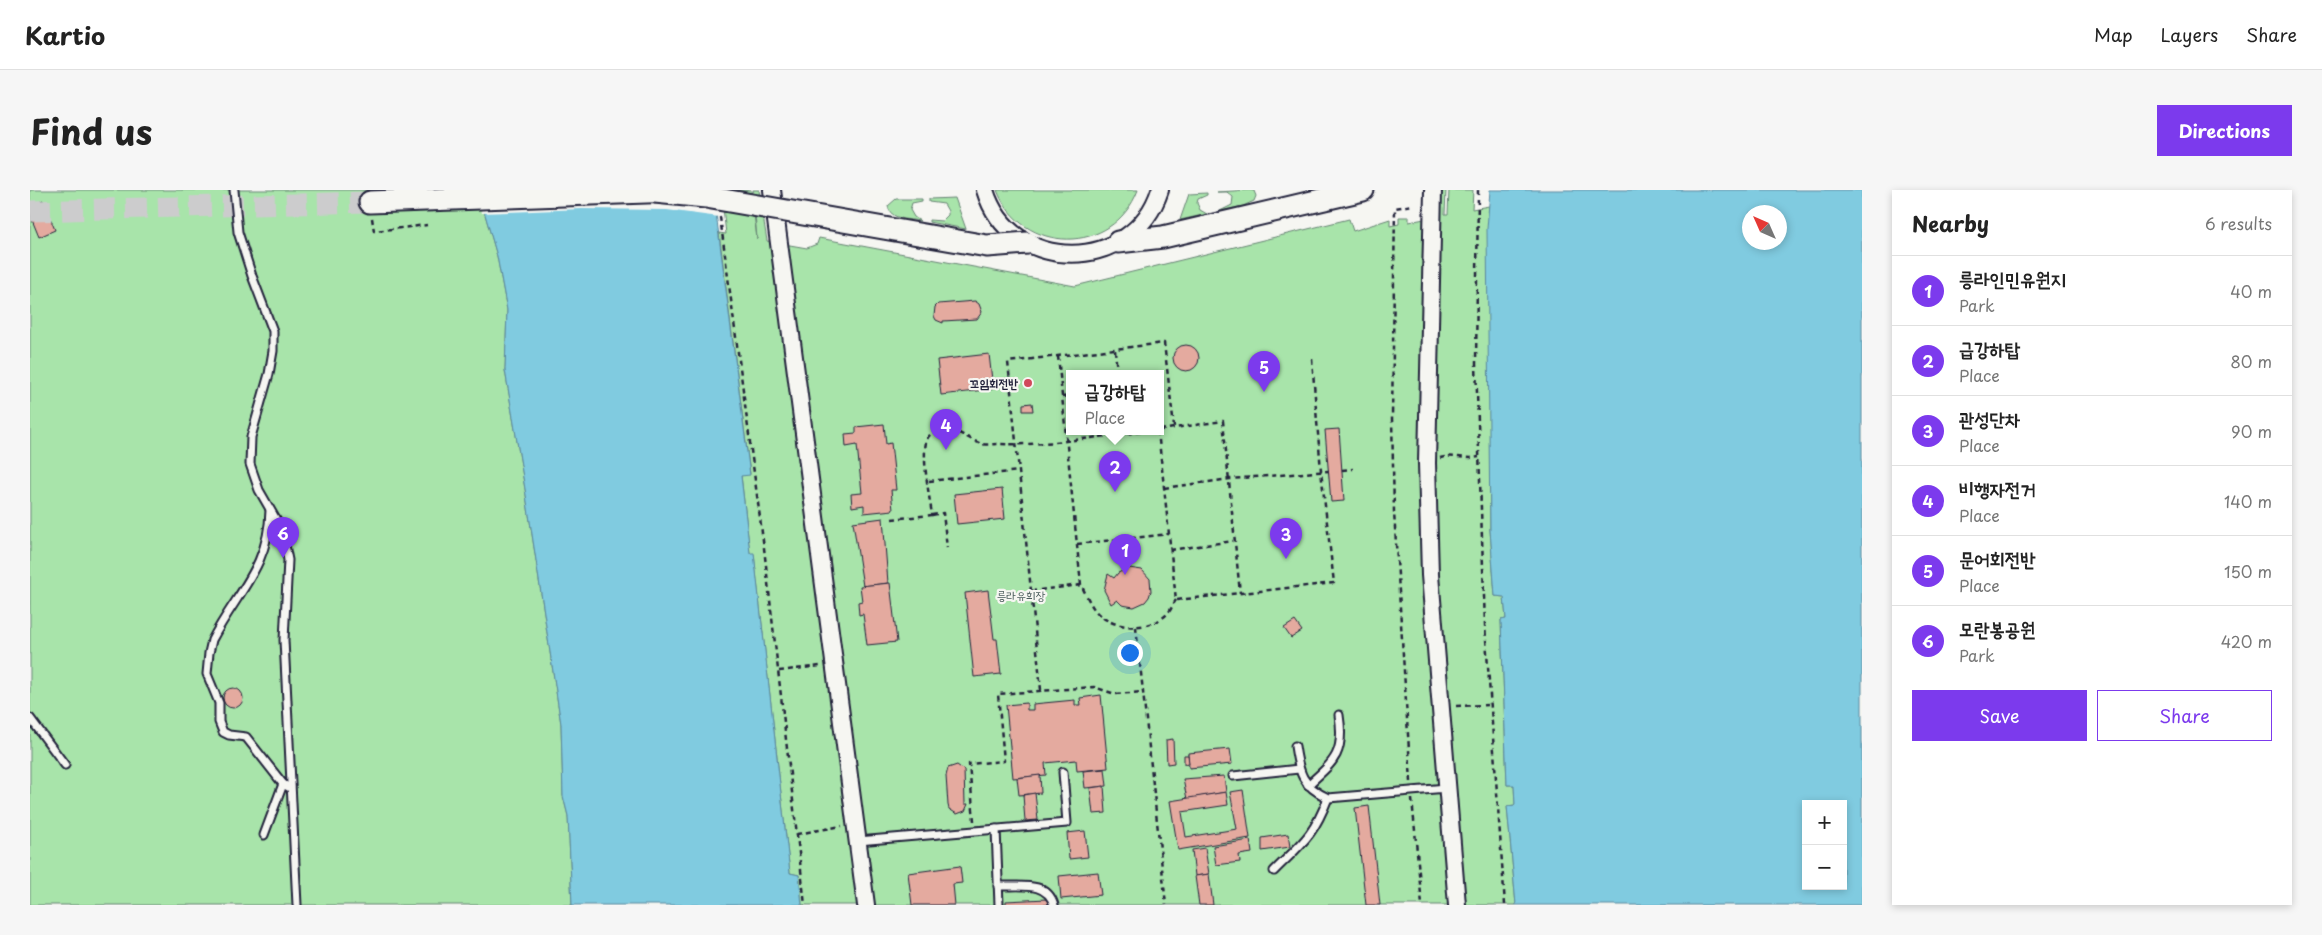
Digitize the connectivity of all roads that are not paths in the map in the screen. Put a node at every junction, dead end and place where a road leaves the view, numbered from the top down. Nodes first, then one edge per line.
1 (234, 190) edge
2 (699, 190) edge
3 (772, 190) edge
4 (985, 190) edge
5 (1160, 190) edge
6 (1363, 190) edge
7 (1433, 190) edge
8 (654, 192) junction
9 (370, 202) tunnel mouth
10 (1118, 242) junction
11 (1028, 243) junction
12 (270, 509) junction
13 (1339, 715) dead end
14 (30, 718) edge
15 (1295, 746) dead end
16 (65, 765) dead end
17 (1299, 769) junction
18 (1063, 772) dead end
19 (1233, 776) dead end
20 (1308, 785) junction
21 (286, 786) junction
22 (1447, 788) junction
23 (1328, 798) junction
24 (996, 829) junction
25 (264, 835) dead end
26 (858, 841) junction
27 (1274, 871) dead end
28 (998, 886) junction
29 (297, 905) edge
30 (866, 905) edge
31 (999, 905) edge
32 (1054, 905) edge
33 (1457, 905) edge

1 - 12 lane
2 - 8 main road, bridge
3 - 26 street
4 - 11 street
5 - 10 street
6 - 10 main road
7 - 22 street
8 - 9 main road
8 - 11 main road, bridge
10 - 11 street
12 - 21 lane
12 - 21 lane
13 - 20 lane
14 - 16 lane
15 - 17 lane
17 - 19 lane
17 - 20 lane
18 - 24 lane
20 - 23 lane
21 - 25 lane
21 - 29 lane
22 - 23 lane
22 - 33 street
23 - 27 lane
24 - 26 lane
24 - 28 lane
26 - 30 street
28 - 31 lane
28 - 32 lane

